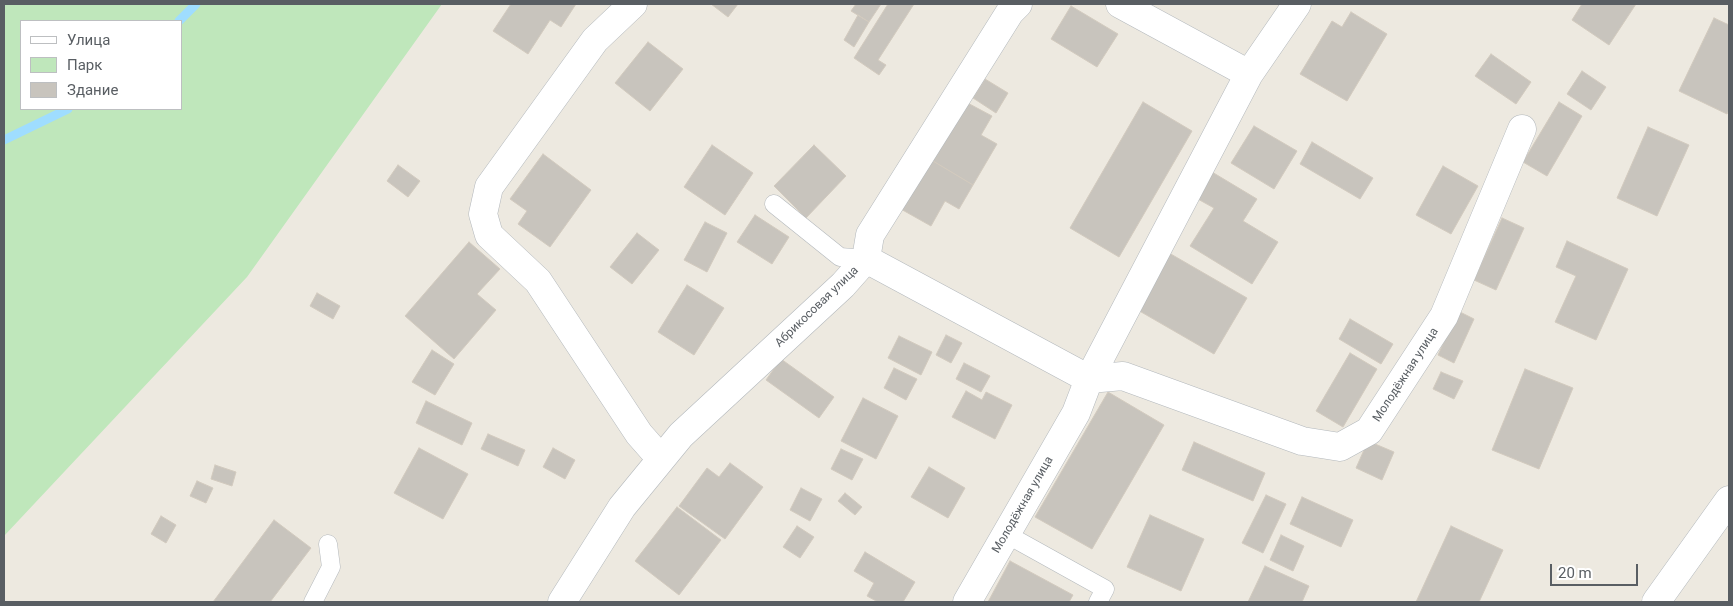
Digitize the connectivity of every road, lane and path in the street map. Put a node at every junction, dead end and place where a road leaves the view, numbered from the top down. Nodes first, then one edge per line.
1 (632, 4) edge
2 (1018, 4) edge
3 (1120, 4) edge
4 (1297, 4) edge
5 (1249, 74) junction
6 (1522, 129) dead end
7 (774, 204) dead end
8 (866, 259) junction
9 (1089, 379) junction
10 (661, 460) junction
11 (1729, 500) edge
12 (1006, 534) junction
13 (328, 544) dead end
14 (313, 602) edge
15 (562, 602) edge
16 (967, 602) edge
17 (1098, 602) edge
18 (1656, 602) edge

1 - 10 street
2 - 8 street, Абрикосовая улица
3 - 5 street
4 - 5 street, Молодёжная улица
5 - 9 street, Молодёжная улица
6 - 9 street, Молодёжная улица
7 - 8 lane
8 - 9 street
8 - 10 street, Абрикосовая улица
9 - 12 street, Молодёжная улица
10 - 15 street, Абрикосовая улица
11 - 18 street
12 - 16 street, Молодёжная улица
12 - 17 lane
13 - 14 lane

